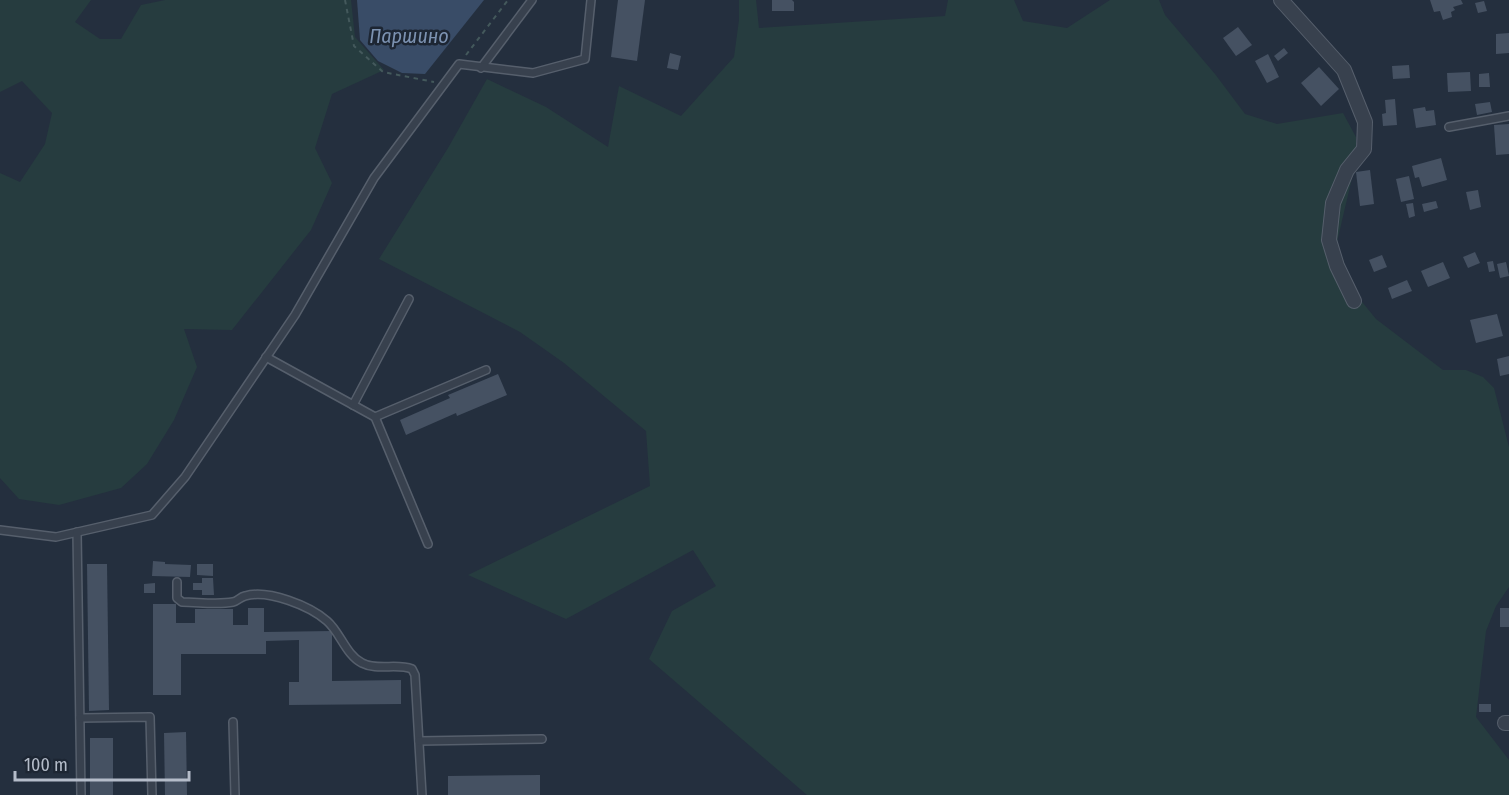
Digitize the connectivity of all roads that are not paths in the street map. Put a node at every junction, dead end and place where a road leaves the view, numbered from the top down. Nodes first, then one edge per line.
1 (532, 0) edge
2 (591, 0) edge
3 (1281, 0) edge
4 (481, 68) junction
5 (1509, 117) edge
6 (1449, 127) dead end
7 (409, 299) dead end
8 (1354, 301) dead end
9 (266, 357) junction
10 (486, 370) dead end
11 (353, 405) junction
12 (375, 417) junction
13 (0, 530) edge
14 (77, 532) junction
15 (428, 544) dead end
16 (177, 582) dead end
17 (80, 718) junction
18 (233, 722) dead end
19 (542, 739) dead end
20 (419, 741) junction
21 (81, 795) edge
22 (152, 795) edge
23 (235, 795) edge
24 (422, 795) edge

1 - 4 lane
2 - 4 lane
3 - 8 street
4 - 9 lane
5 - 6 lane
7 - 11 lane
9 - 11 lane
9 - 14 lane
10 - 12 lane
11 - 12 lane
12 - 15 lane
13 - 14 lane
14 - 17 lane
16 - 20 lane
17 - 21 lane
17 - 22 lane
18 - 23 lane
19 - 20 lane
20 - 24 lane

